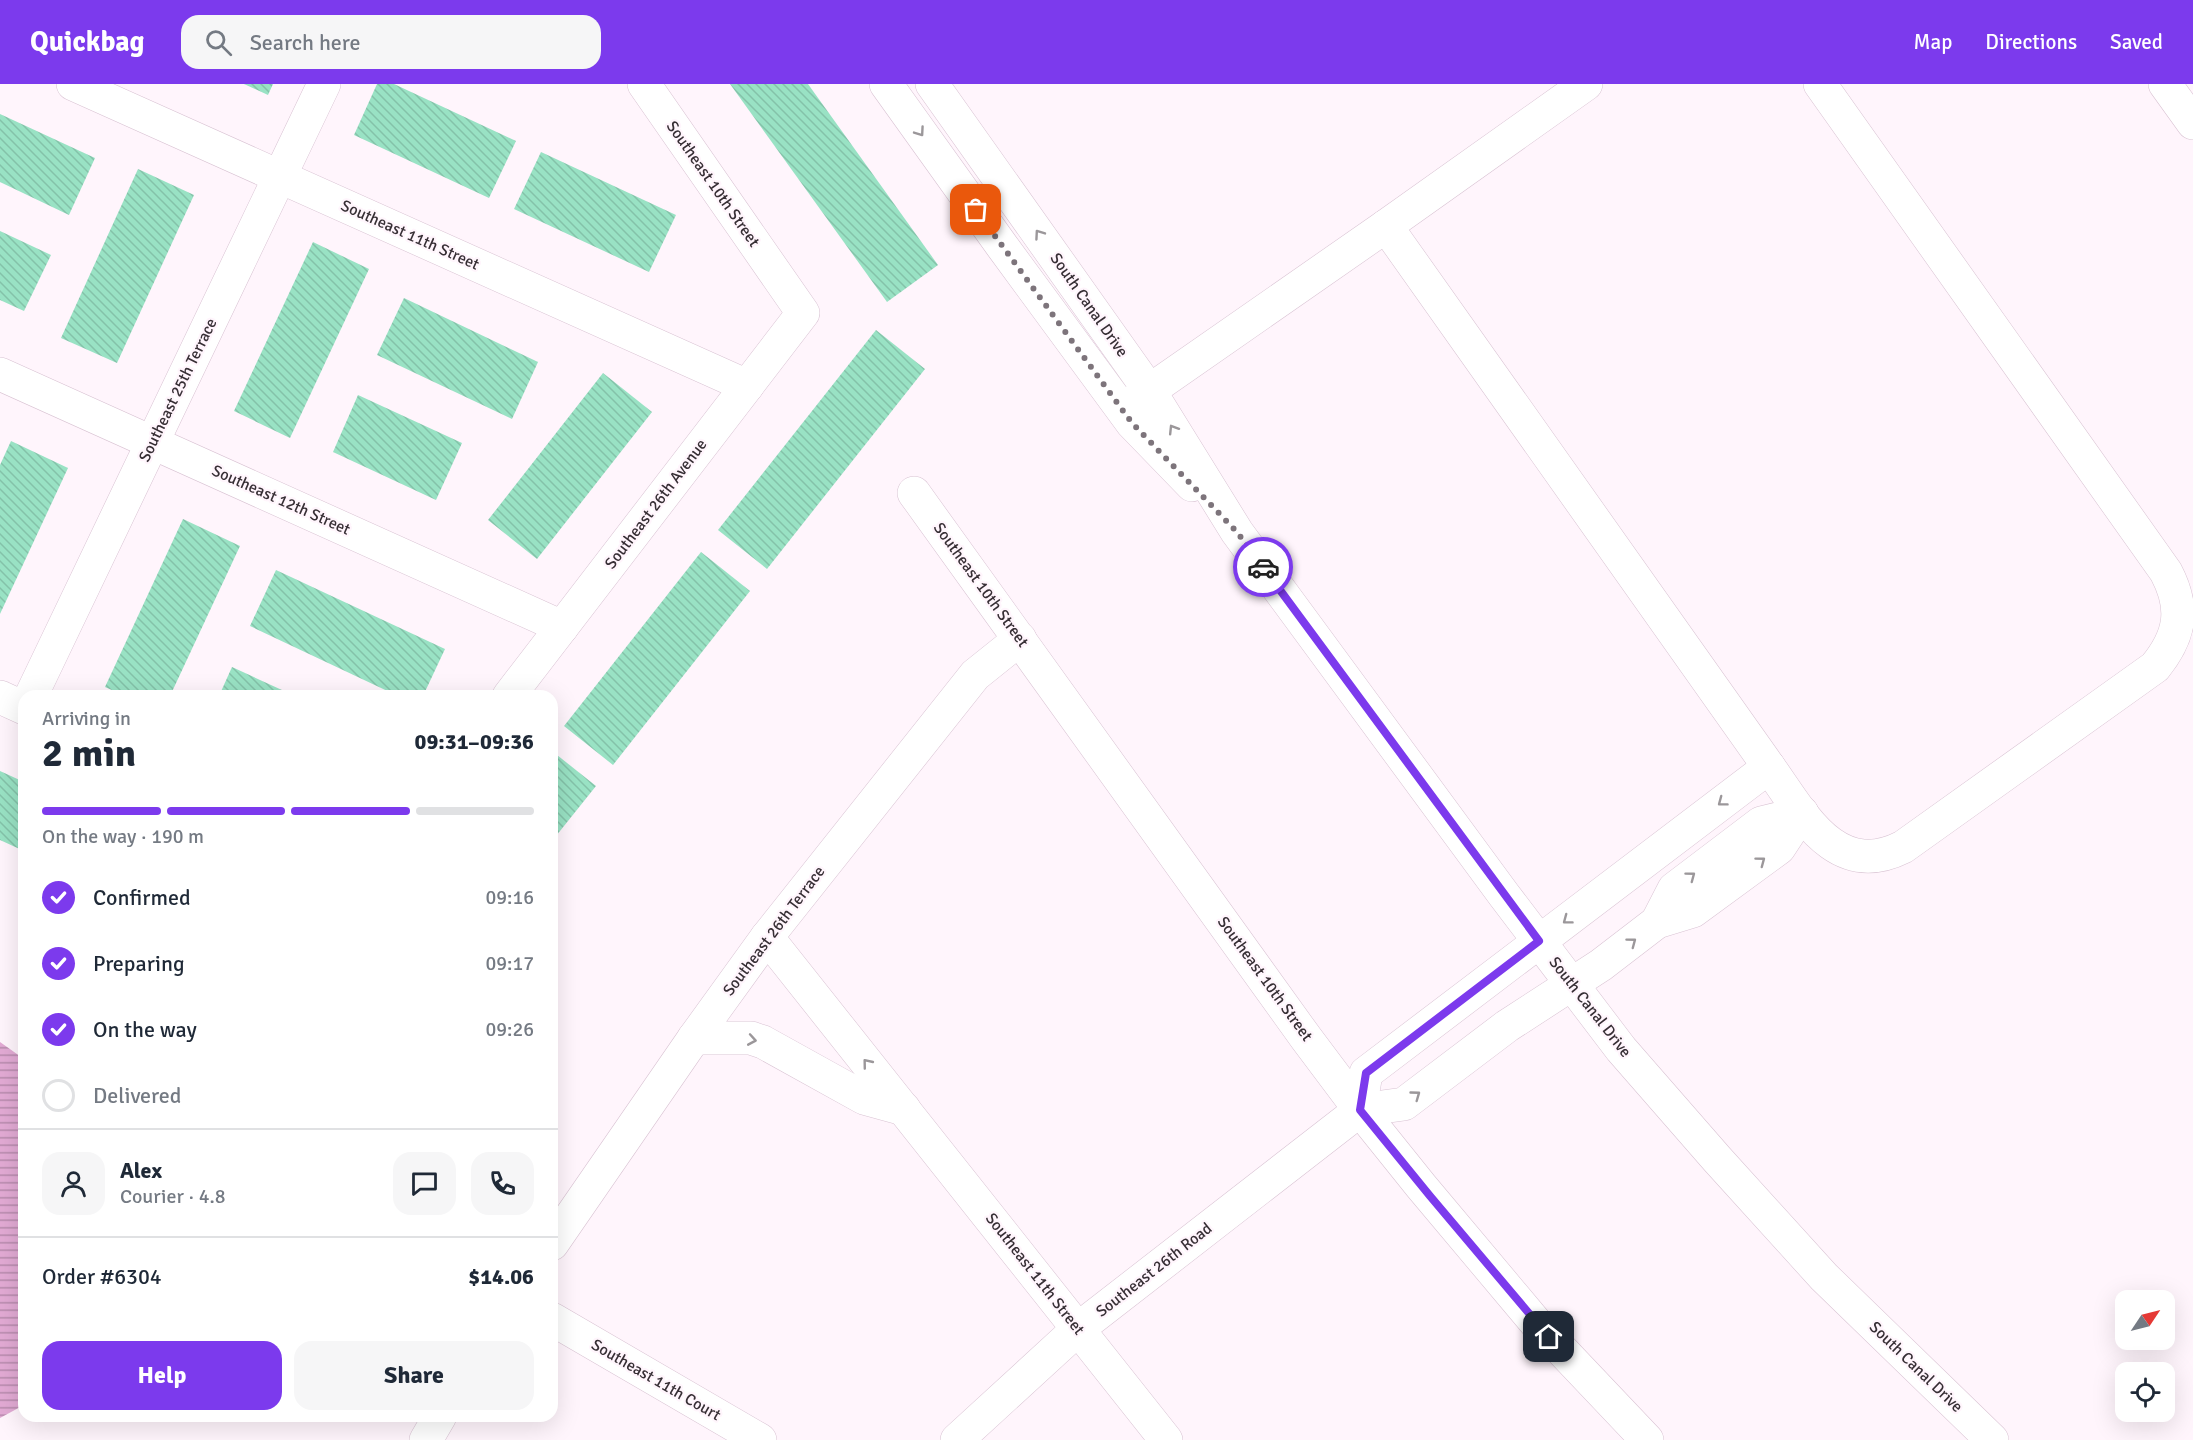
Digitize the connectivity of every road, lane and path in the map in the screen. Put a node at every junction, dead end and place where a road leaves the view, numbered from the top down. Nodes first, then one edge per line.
1 (73, 84) edge
2 (324, 84) edge
3 (644, 84) edge
4 (886, 84) edge
5 (932, 84) edge
6 (1586, 84) edge
7 (1820, 84) edge
8 (2165, 84) edge
9 (2193, 123) edge
10 (280, 177) junction
11 (1386, 226) junction
12 (803, 313) joint
13 (0, 374) edge
14 (747, 386) junction
15 (1149, 390) junction
16 (1122, 409) junction
17 (153, 443) junction
18 (914, 493) dead end
19 (1237, 532) junction
20 (562, 627) junction
21 (1020, 639) junction
22 (35, 690) edge
23 (514, 690) edge
24 (0, 697) edge
25 (18, 705) edge
26 (1768, 767) junction
27 (1802, 813) junction
28 (767, 937) junction
29 (1539, 941) junction
30 (1571, 984) junction
31 (1422, 1030) junction
32 (694, 1038) junction
33 (1451, 1069) junction
34 (904, 1108) junction
35 (1360, 1110) junction
36 (558, 1235) edge
37 (558, 1322) edge
38 (1078, 1329) junction
39 (436, 1422) edge
40 (426, 1440) edge
41 (760, 1440) edge
42 (957, 1440) edge
43 (1166, 1440) edge
44 (1647, 1440) edge
45 (1992, 1440) edge

1 - 10 street, Southeast 11th Street
2 - 10 street, Southeast 25th Terrace
3 - 12 street, Southeast 10th Street
4 -> 16 street, South Canal Drive
15 -> 5 street, South Canal Drive
6 - 11 street
7 - 27 street
8 - 9 street
10 - 14 street, Southeast 11th Street
10 - 17 street, Southeast 25th Terrace
11 - 15 street
11 - 26 street
12 - 14 street, Southeast 26th Avenue
13 - 17 street, Southeast 12th Street
14 - 20 street, Southeast 26th Avenue
15 - 16 street
19 -> 15 street, South Canal Drive
16 - 19 street, South Canal Drive
17 - 20 street, Southeast 12th Street
17 - 22 street, Southeast 25th Terrace
18 - 21 street, Southeast 10th Street
19 - 29 street, South Canal Drive
20 - 23 street, Southeast 26th Avenue
21 - 28 street, Southeast 26th Terrace
21 - 35 street, Southeast 10th Street
24 - 25 street
26 - 27 street
26 -> 29 street
30 -> 27 street
28 - 32 street, Southeast 26th Terrace
34 -> 28 street, Southeast 11th Street
29 - 30 street, South Canal Drive
29 - 31 street
30 - 33 street
30 - 45 street, South Canal Drive
31 - 33 street
31 - 35 street
32 -> 34 street
32 - 36 street, Southeast 26th Terrace
35 -> 33 street
34 - 38 street, Southeast 11th Street
35 - 38 street, Southeast 26th Road
35 - 44 street, Southeast 10th Street
37 - 41 street, Southeast 11th Court
38 - 42 street, Southeast 26th Road
38 - 43 street, Southeast 11th Street
39 - 40 street

